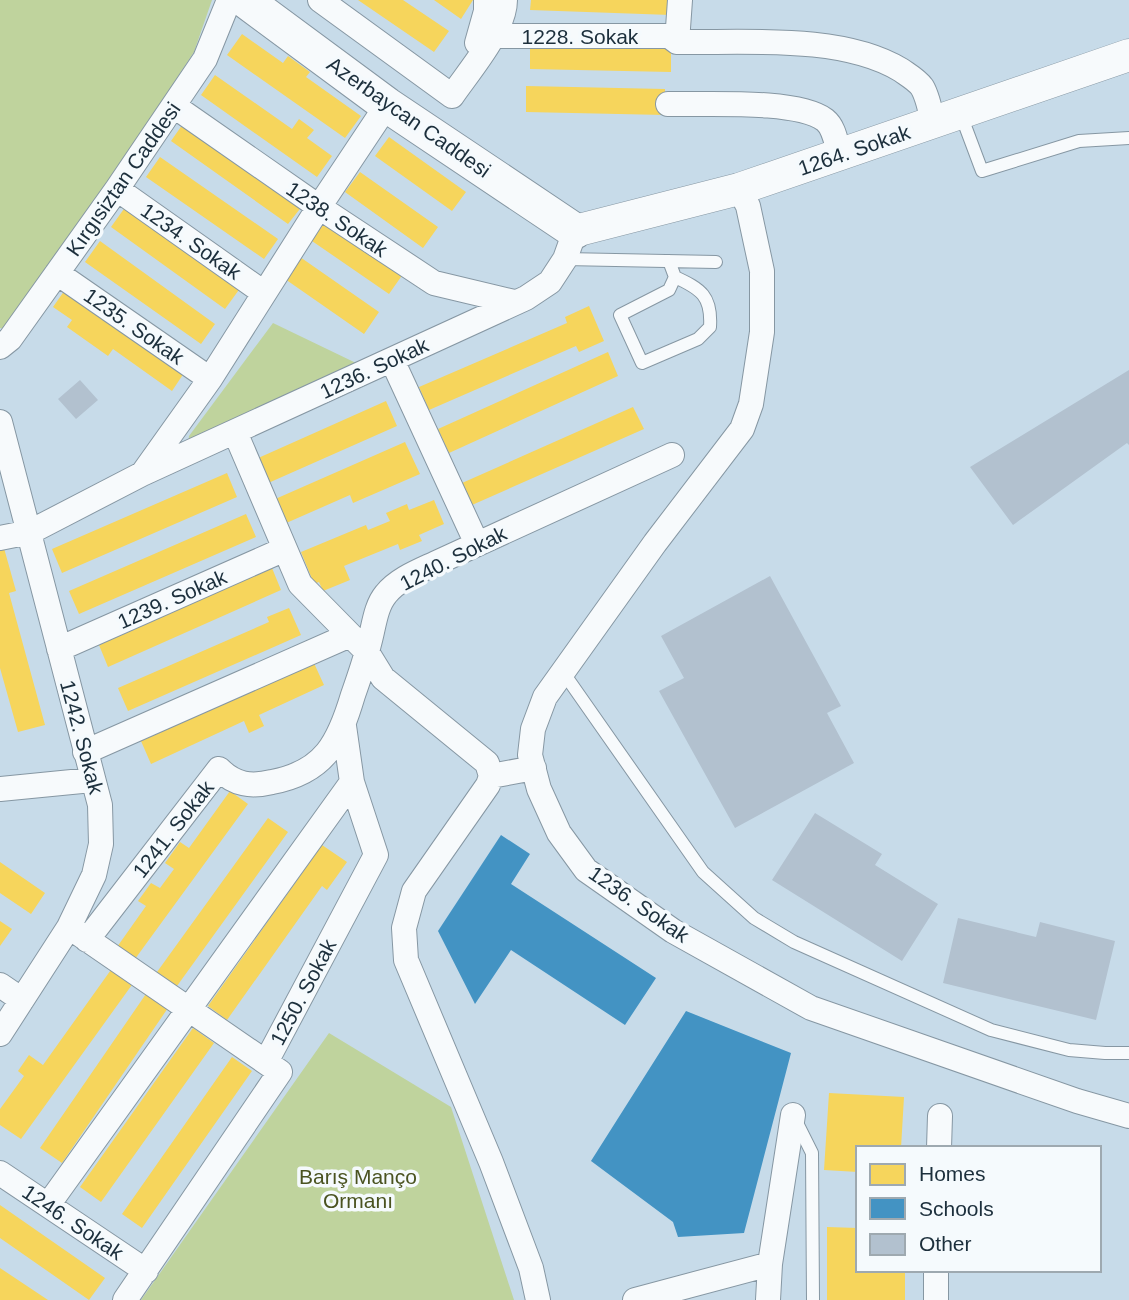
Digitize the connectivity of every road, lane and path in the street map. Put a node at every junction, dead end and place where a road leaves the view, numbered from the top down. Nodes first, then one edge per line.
1 (229, 0) edge
2 (245, 0) edge
3 (320, 0) edge
4 (486, 0) edge
5 (505, 0) edge
6 (680, 0) edge
7 (492, 36) junction
8 (673, 39) junction
9 (1129, 55) edge
10 (466, 75) junction
11 (668, 104) dead end
12 (387, 105) junction
13 (174, 106) junction
14 (947, 119) junction
15 (1129, 138) edge
16 (840, 155) junction
17 (117, 189) junction
18 (738, 190) junction
19 (319, 207) junction
20 (570, 245) junction
21 (669, 261) junction
22 (716, 262) dead end
23 (57, 272) junction
24 (675, 277) junction
25 (264, 293) junction
26 (514, 302) junction
27 (0, 347) edge
28 (392, 360) junction
29 (210, 379) junction
30 (0, 422) edge
31 (235, 432) junction
32 (672, 455) dead end
33 (142, 474) junction
34 (30, 532) junction
35 (0, 538) edge
36 (477, 544) junction
37 (285, 549) junction
38 (359, 643) junction
39 (59, 649) junction
40 (563, 672) junction
41 (344, 726) junction
42 (85, 752) junction
43 (534, 768) junction
44 (491, 776) junction
45 (92, 780) junction
46 (352, 782) junction
47 (0, 789) edge
48 (78, 933) junction
49 (0, 985) edge
50 (22, 1000) junction
51 (188, 1009) junction
52 (0, 1034) edge
53 (1129, 1053) edge
54 (265, 1062) junction
55 (793, 1115) joint
56 (940, 1116) dead end
57 (1129, 1116) edge
58 (939, 1146) edge
59 (0, 1173) edge
60 (48, 1205) junction
61 (770, 1264) junction
62 (146, 1270) junction
63 (936, 1272) edge
64 (125, 1300) edge
65 (538, 1300) edge
66 (635, 1300) edge
67 (768, 1300) edge
68 (813, 1300) edge
69 (936, 1300) edge

1 - 13 street, Kırgısiztan Caddesi
2 - 12 main road, Azerbaycan Caddesi
3 - 10 street
4 - 10 street
5 - 7 street
6 - 8 street
7 - 8 street, 1228. Sokak
7 - 10 street
8 - 14 street, 1228. Sokak
9 - 14 street, 1264. Sokak
11 - 16 street
12 - 19 street, 1236. Sokak
12 - 20 main road, Azerbaycan Caddesi
13 - 17 street, Kırgısiztan Caddesi
13 - 19 street, 1238. Sokak
14 - 15 lane
14 - 16 street, 1264. Sokak
16 - 18 street, 1264. Sokak
17 - 23 street, Kırgısiztan Caddesi
17 - 25 street, 1234. Sokak
18 - 20 street, 1264. Sokak
18 - 40 street, 1236. Sokak
19 - 25 street, 1236. Sokak
19 - 26 street, 1238. Sokak
20 - 21 lane
20 - 26 street, 1236. Sokak
21 - 22 lane
21 - 24 lane
23 - 27 street, Kırgısiztan Caddesi
23 - 29 street, 1235. Sokak
24 - 24 lane
25 - 29 street, 1236. Sokak
26 - 28 street, 1236. Sokak
28 - 31 street, 1236. Sokak
28 - 36 street
29 - 33 street, 1236. Sokak
30 - 34 street, 1242. Sokak
31 - 33 street, 1236. Sokak
31 - 37 street
32 - 36 street, 1240. Sokak
33 - 34 street, 1236. Sokak
34 - 35 street, 1236. Sokak
34 - 39 street, 1242. Sokak
36 - 38 street, 1240. Sokak
37 - 38 street
37 - 39 street, 1239. Sokak
38 - 41 street, 1241. Sokak
38 - 42 street
38 - 44 street
39 - 42 street, 1242. Sokak
40 - 43 street, 1236. Sokak
40 - 53 lane
41 - 46 street, 1250. Sokak
41 - 48 street, 1241. Sokak
42 - 45 street, 1242. Sokak
43 - 44 street
43 - 57 street, 1236. Sokak
44 - 65 street
45 - 47 street
45 - 48 street, 1242. Sokak
46 - 51 street
46 - 54 street, 1250. Sokak
48 - 50 street, 1242. Sokak
48 - 51 street
49 - 50 street
50 - 52 street, 1242. Sokak
51 - 54 street
51 - 60 street
54 - 62 street, 1250. Sokak
55 - 61 street
55 - 68 lane
56 - 58 street
59 - 60 street, 1246. Sokak
60 - 62 street, 1246. Sokak
61 - 66 street
61 - 67 street
62 - 64 street, 1250. Sokak
63 - 69 street

